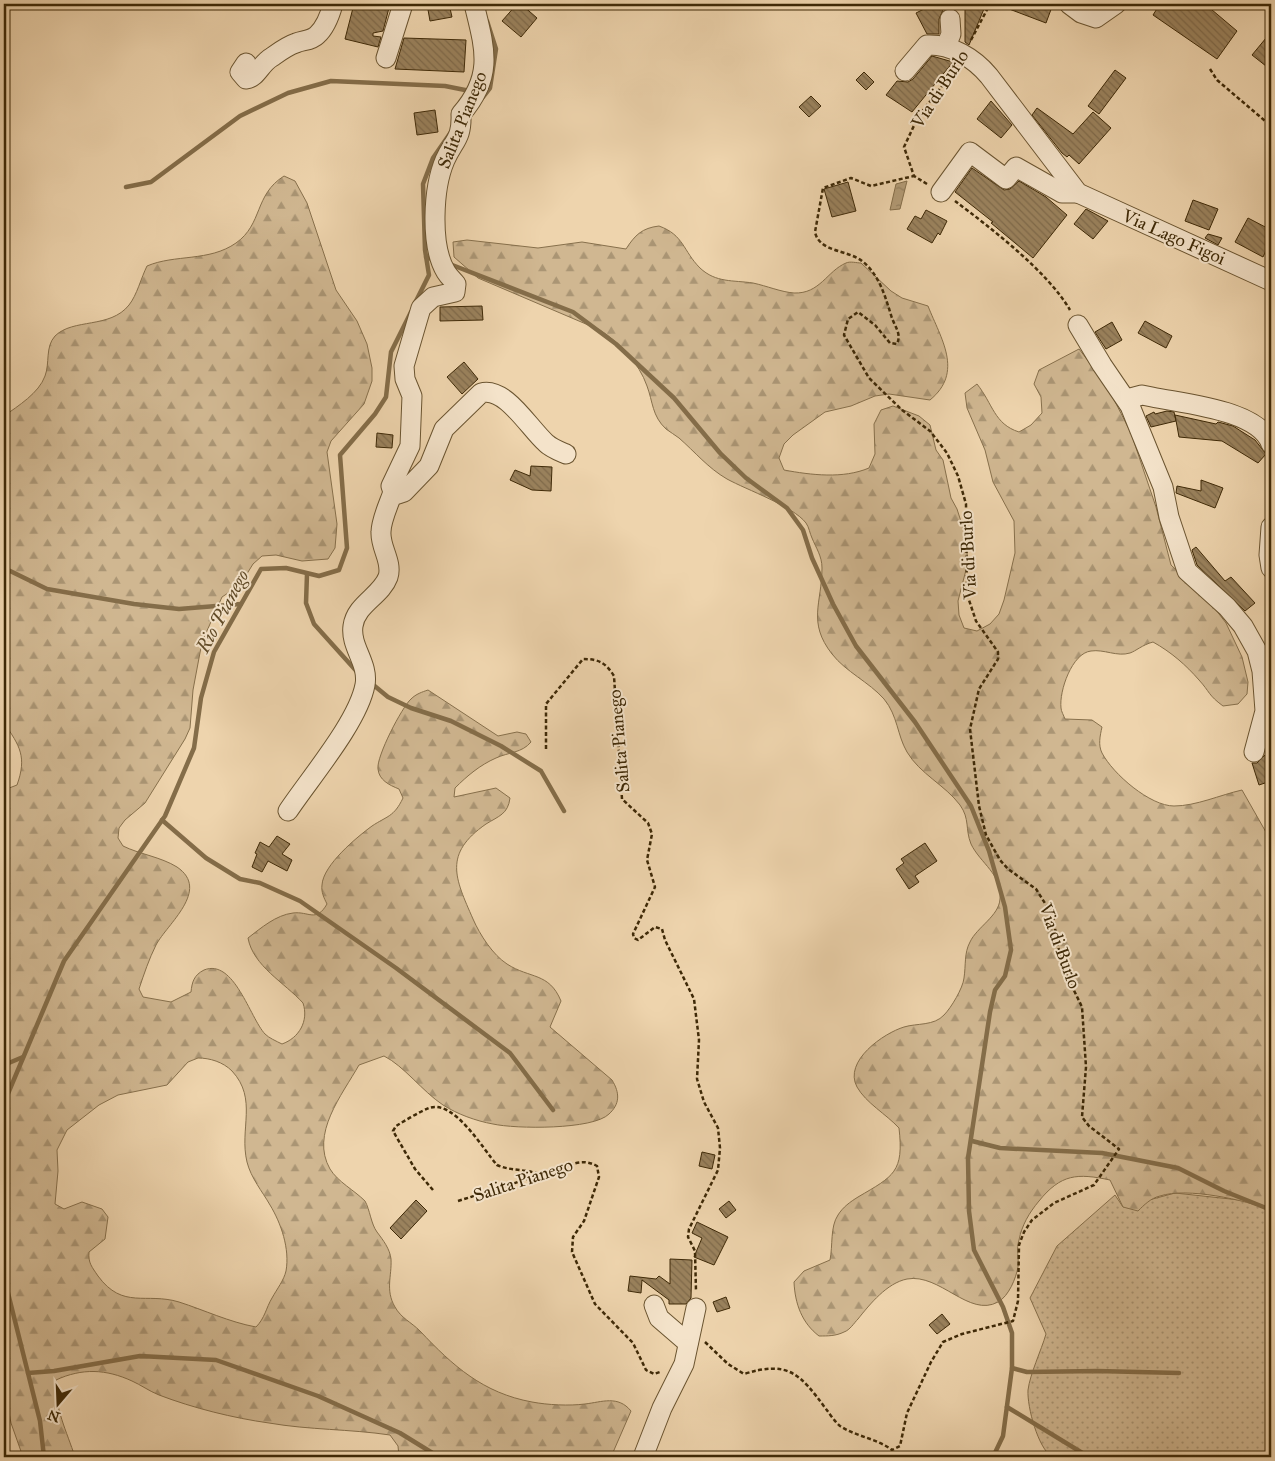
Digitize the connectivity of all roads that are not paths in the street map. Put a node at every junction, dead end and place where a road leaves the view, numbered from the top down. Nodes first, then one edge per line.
1 (333, 4) edge
2 (403, 4) edge
3 (474, 4) edge
4 (1069, 4) edge
5 (1116, 4) edge
6 (950, 20) dead end
7 (946, 46) junction
8 (386, 58) dead end
9 (246, 63) dead end
10 (905, 71) dead end
11 (941, 192) road end
12 (1078, 193) junction
13 (1271, 281) edge
14 (1078, 325) road end
15 (1126, 399) junction
16 (1271, 444) edge
17 (566, 454) dead end
18 (393, 492) junction
19 (1271, 527) edge
20 (1271, 568) edge
21 (1254, 752) dead end
22 (288, 811) dead end
23 (654, 1305) dead end
24 (696, 1308) road end
25 (690, 1335) junction
26 (644, 1457) edge

1 - 9 street
2 - 8 street
3 - 18 street, Salita Pianego
4 - 5 street
6 - 7 street
7 - 10 street
7 - 12 street, Via Lago Figoi
11 - 12 street, Via Lago Figoi
12 - 13 street, Via Lago Figoi
14 - 15 street
15 - 16 street
15 - 21 street
17 - 18 street
18 - 22 street
19 - 20 street
23 - 25 street
24 - 25 street
25 - 26 street

